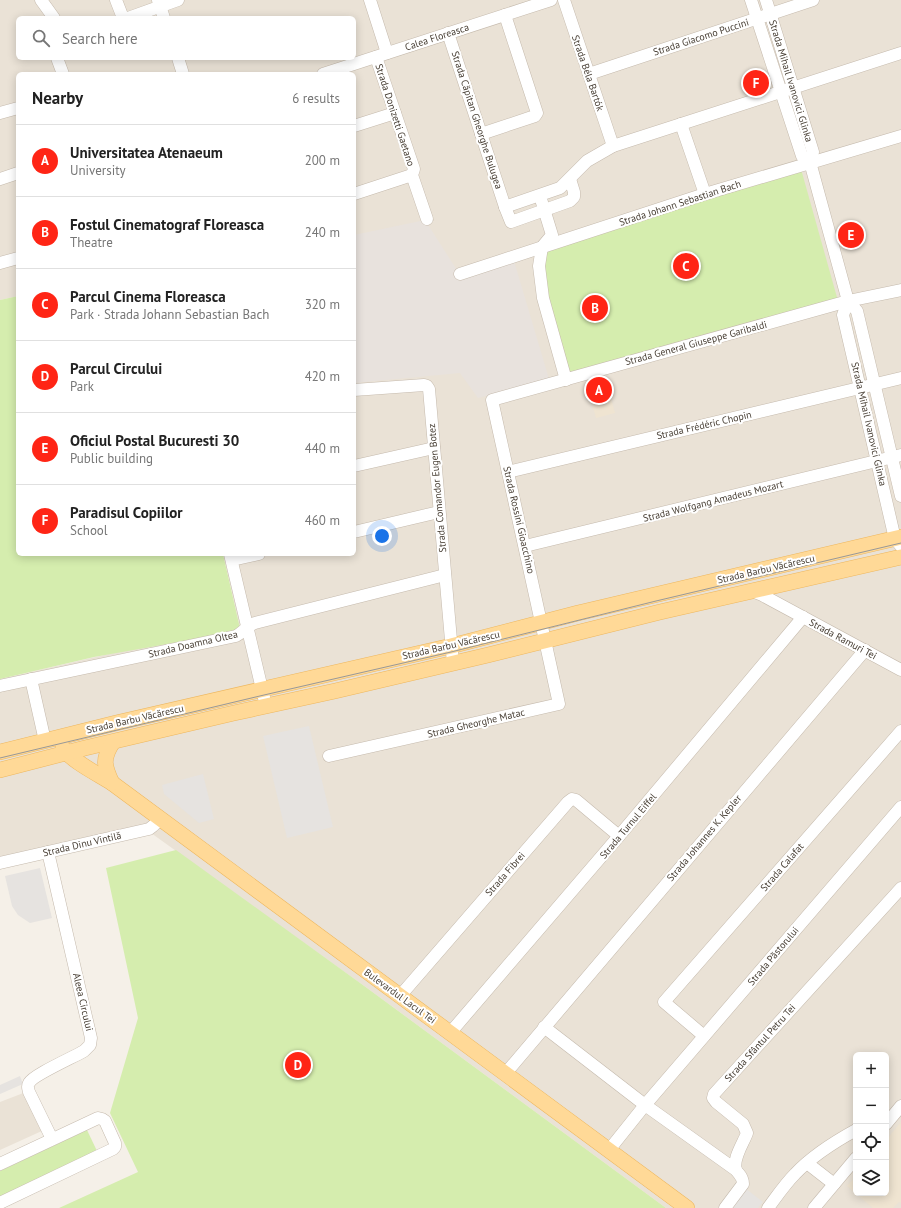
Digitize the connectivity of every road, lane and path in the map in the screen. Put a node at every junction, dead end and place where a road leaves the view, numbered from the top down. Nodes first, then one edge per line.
1 (41, 0) edge
2 (116, 0) edge
3 (178, 0) edge
4 (370, 0) edge
5 (551, 0) edge
6 (564, 0) edge
7 (752, 0) edge
8 (766, 0) edge
9 (813, 0) edge
10 (159, 3) edge
11 (516, 6) edge
12 (771, 14) junction
13 (505, 15) junction
14 (53, 16) edge
15 (122, 16) edge
16 (132, 16) edge
17 (163, 16) edge
18 (757, 18) junction
19 (448, 34) junction
20 (901, 54) edge
21 (381, 55) junction
22 (57, 60) edge
23 (179, 60) edge
24 (62, 72) edge
25 (182, 72) edge
26 (329, 72) edge
27 (589, 74) junction
28 (793, 87) junction
29 (780, 92) junction
30 (16, 108) edge
31 (1, 110) edge
32 (395, 113) junction
33 (681, 124) junction
34 (356, 125) edge
35 (481, 134) junction
36 (901, 136) edge
37 (613, 146) junction
38 (810, 162) junction
39 (16, 174) edge
40 (412, 175) junction
41 (0, 179) edge
42 (570, 179) junction
43 (356, 193) edge
44 (704, 194) junction
45 (540, 196) junction
46 (505, 207) junction
47 (545, 210) junction
48 (426, 219) dead end
49 (542, 247) junction
50 (16, 259) edge
51 (0, 263) edge
52 (460, 274) dead end
53 (901, 290) edge
54 (848, 301) junction
55 (901, 378) edge
56 (566, 380) junction
57 (874, 384) junction
58 (860, 388) junction
59 (356, 390) edge
60 (492, 400) joint
61 (434, 448) junction
62 (897, 456) edge
63 (877, 461) junction
64 (356, 466) edge
65 (508, 472) junction
66 (901, 496) edge
67 (439, 512) junction
68 (356, 532) edge
69 (899, 541) edge
70 (524, 546) junction
71 (231, 557) edge
72 (901, 557) edge
73 (444, 575) junction
74 (778, 585) junction
75 (752, 591) junction
76 (786, 608) junction
77 (803, 617) junction
78 (542, 623) junction
79 (247, 626) junction
80 (545, 640) junction
81 (451, 646) junction
82 (865, 650) junction
83 (453, 663) junction
84 (901, 670) edge
85 (31, 679) junction
86 (0, 686) edge
87 (262, 689) junction
88 (266, 706) junction
89 (901, 731) edge
90 (53, 739) junction
91 (113, 742) junction
92 (84, 748) junction
93 (0, 752) edge
94 (66, 753) junction
95 (329, 756) dead end
96 (0, 770) edge
97 (112, 783) junction
98 (901, 807) edge
99 (160, 819) junction
100 (619, 836) junction
101 (48, 852) junction
102 (0, 863) edge
103 (901, 888) edge
104 (400, 996) junction
105 (544, 1027) junction
106 (450, 1033) junction
107 (704, 1036) junction
108 (505, 1074) junction
109 (645, 1105) junction
110 (900, 1107) edge
111 (889, 1112) edge
112 (889, 1120) edge
113 (853, 1132) edge
114 (52, 1140) junction
115 (609, 1150) junction
116 (854, 1160) edge
117 (807, 1163) junction
118 (0, 1164) edge
119 (736, 1170) junction
120 (834, 1184) junction
121 (0, 1202) edge
122 (687, 1208) edge
123 (725, 1208) edge
124 (768, 1208) edge
125 (814, 1208) edge

1 - 14 street
2 - 15 street
3 - 10 street
4 - 21 street, Strada Donizetti Gaetano
5 - 11 street, Calea Floreasca
6 - 27 street, Strada Béla Bartók
7 - 18 street, Strada Mihail Ivanovici Glinka
8 - 12 street, Strada Mihail Ivanovici Glinka
9 - 12 street, Strada Giacomo Puccini
10 - 16 street
10 - 17 street
11 - 13 street, Calea Floreasca
12 - 18 street, Strada Giacomo Puccini
12 - 28 street, Strada Mihail Ivanovici Glinka
13 - 19 street, Calea Floreasca
13 - 35 street
18 - 27 street, Strada Giacomo Puccini
18 - 29 street, Strada Mihail Ivanovici Glinka
19 - 21 street, Calea Floreasca
19 - 35 street, Strada Căpitan Gheorghe Bulugea
20 - 28 street
21 - 26 street, Calea Floreasca
21 - 32 street, Strada Donizetti Gaetano
22 - 24 street
23 - 25 street
27 - 37 street, Strada Béla Bartók
28 - 29 street
28 - 38 street, Strada Mihail Ivanovici Glinka
29 - 33 street
29 - 38 street, Strada Mihail Ivanovici Glinka
30 - 31 street
32 - 34 street
32 - 40 street, Strada Donizetti Gaetano
33 - 37 street
33 - 44 street
35 - 46 street, Strada Căpitan Gheorghe Bulugea
36 - 38 street, Strada Johann Sebastian Bach
37 - 42 street
38 - 44 street, Strada Johann Sebastian Bach
38 - 54 street, Strada Mihail Ivanovici Glinka
39 - 41 street
40 - 43 street
40 - 48 street, Strada Donizetti Gaetano
42 - 45 street
42 - 47 street, Strada Căpitan Gheorghe Bulugea
44 - 49 street, Strada Johann Sebastian Bach
45 - 46 street
45 - 47 street
46 - 47 street, Strada Căpitan Gheorghe Bulugea
47 - 49 street
49 - 52 street, Strada Johann Sebastian Bach
49 - 56 street
50 - 51 street
53 - 54 street, Strada General Giuseppe Garibaldi
54 - 56 street, Strada General Giuseppe Garibaldi
54 - 57 street, Strada Mihail Ivanovici Glinka
54 - 58 street, Strada Mihail Ivanovici Glinka
55 - 57 street, Strada Frédéric Chopin
56 - 60 street, Strada General Giuseppe Garibaldi
57 - 58 street, Strada Frédéric Chopin
57 - 62 street, Strada Mihail Ivanovici Glinka
58 - 63 street, Strada Mihail Ivanovici Glinka
58 - 65 street, Strada Frédéric Chopin
59 - 61 street, Strada Comandor Eugen Botez
60 - 65 street, Strada Rossini Gioacchino
61 - 64 street
61 - 67 street, Strada Comandor Eugen Botez
62 - 63 street, Strada Wolfgang Amadeus Mozart
62 - 66 street, Strada Mihail Ivanovici Glinka
63 - 69 street, Strada Mihail Ivanovici Glinka
63 - 70 street, Strada Wolfgang Amadeus Mozart
65 - 70 street, Strada Rossini Gioacchino
67 - 68 street
67 - 73 street, Strada Comandor Eugen Botez
69 - 78 main road, Strada Barbu Văcărescu
70 - 78 street, Strada Rossini Gioacchino
71 - 79 street
72 - 74 main road, Strada Barbu Văcărescu
73 - 79 street, Strada Doamna Oltea
73 - 81 street, Strada Comandor Eugen Botez
74 - 75 main road, Strada Barbu Văcărescu
74 - 76 street
75 - 76 street, Strada Ramuri Tei
75 - 80 main road, Strada Barbu Văcărescu
76 - 77 street, Strada Ramuri Tei
77 - 82 street, Strada Ramuri Tei
77 - 100 street, Strada Turnul Eiffel
78 - 80 street, Strada Rossini Gioacchino
78 - 81 main road, Strada Barbu Văcărescu
79 - 85 street, Strada Doamna Oltea
79 - 87 street
80 - 83 main road, Strada Barbu Văcărescu
80 - 95 street, Strada Gheorghe Matac
81 - 83 street, Strada Comandor Eugen Botez
81 - 87 main road, Strada Barbu Văcărescu
82 - 84 street, Strada Ramuri Tei
82 - 105 street, Strada Johannes K. Kepler
83 - 88 main road, Strada Barbu Văcărescu
85 - 86 street, Strada Doamna Oltea
85 - 90 street
87 - 88 street
87 - 90 main road, Strada Barbu Văcărescu
88 - 91 main road, Strada Barbu Văcărescu
89 - 107 street, Strada Calafat
90 - 92 main road, Bulevardul Lacul Tei
90 - 93 main road, Strada Barbu Văcărescu
90 - 94 main road
91 - 92 main road, Strada Barbu Văcărescu
91 - 97 main road
92 - 94 main road, Strada Barbu Văcărescu
92 - 97 main road, Bulevardul Lacul Tei
94 - 96 main road, Strada Barbu Văcărescu
94 - 97 main road, Bulevardul Lacul Tei
97 - 99 main road, Bulevardul Lacul Tei
98 - 107 street, Strada Păstorului
99 - 101 street, Strada Dinu Vintilă
99 - 104 main road, Bulevardul Lacul Tei
100 - 104 street, Strada Fibrei
100 - 106 street, Strada Turnul Eiffel
101 - 102 street, Strada Dinu Vintilă
101 - 114 street, Aleea Circului
103 - 119 street, Strada Sfântul Petru Tei
104 - 106 main road, Bulevardul Lacul Tei
105 - 108 street, Strada Johannes K. Kepler
105 - 109 street
106 - 108 main road, Bulevardul Lacul Tei
107 - 109 street, Strada Păstorului
108 - 115 main road, Bulevardul Lacul Tei
109 - 115 street, Strada Păstorului
109 - 119 street
110 - 111 street
110 - 112 street
113 - 117 street
114 - 118 street
114 - 121 street
115 - 122 main road, Bulevardul Lacul Tei
116 - 120 street
117 - 120 street
117 - 124 street
119 - 123 street, Strada Sfântul Petru Tei
120 - 125 street

